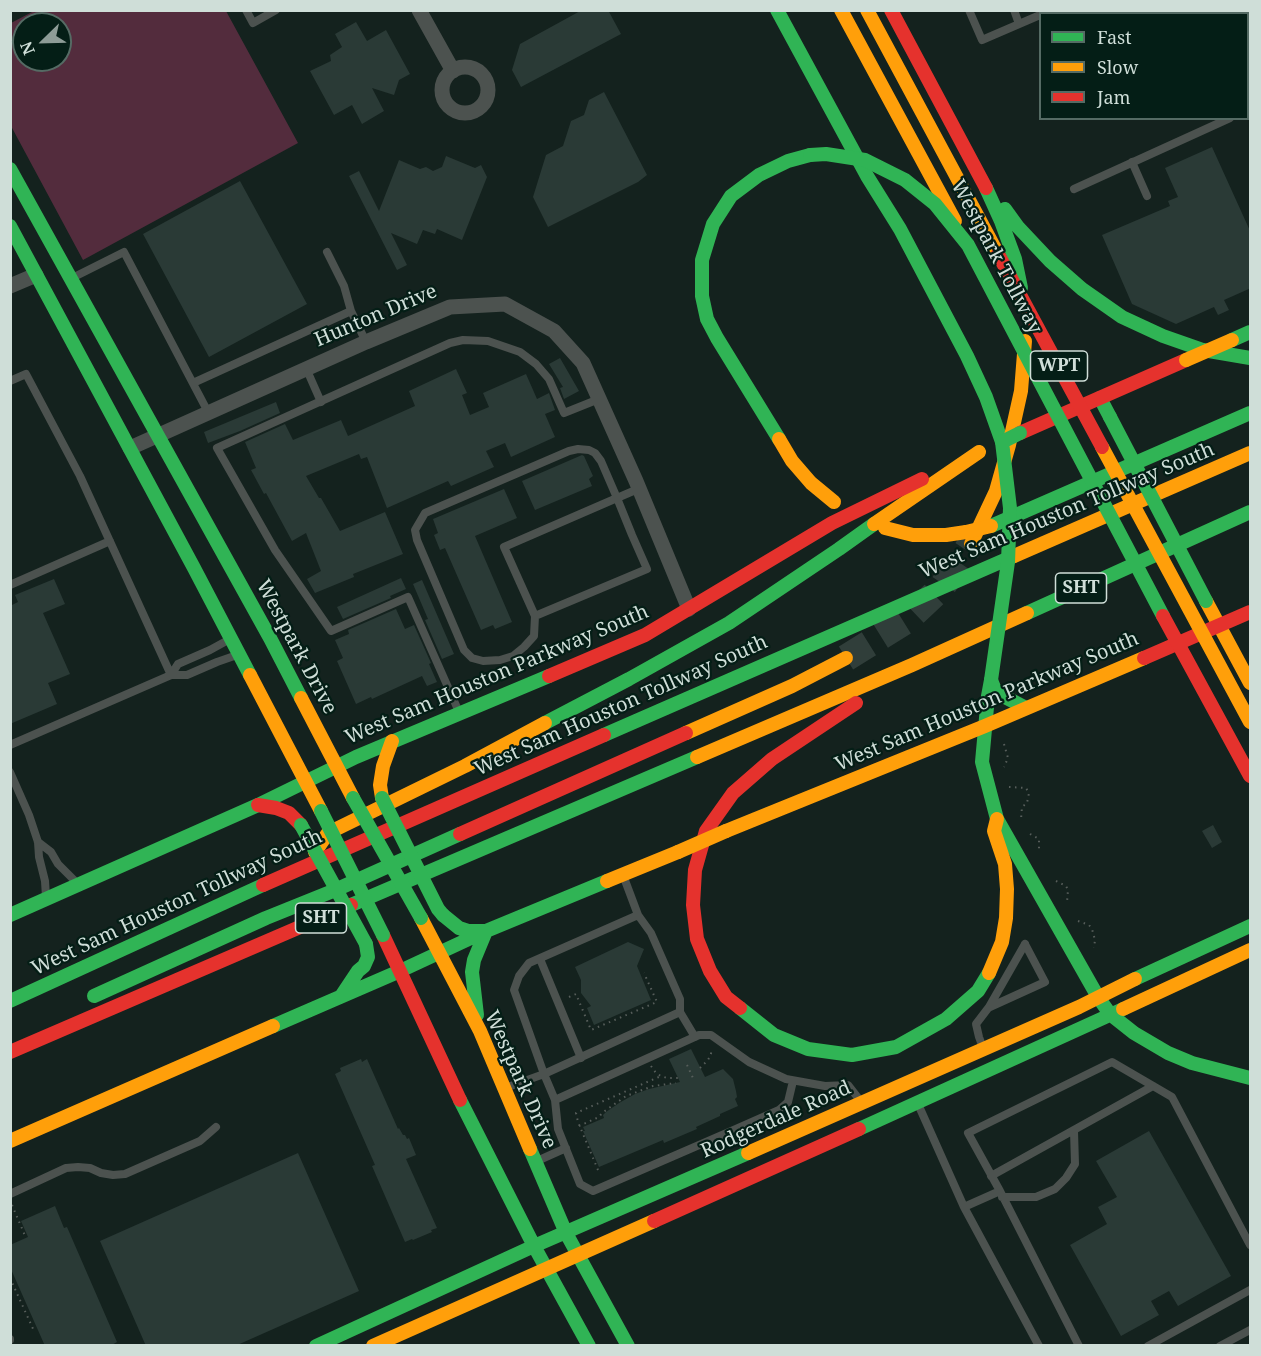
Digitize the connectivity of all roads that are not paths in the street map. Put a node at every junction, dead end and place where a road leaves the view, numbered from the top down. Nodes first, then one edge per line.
1 (246, 10) edge
2 (276, 10) edge
3 (419, 10) edge
4 (777, 10) edge
5 (841, 10) edge
6 (867, 10) edge
7 (891, 10) edge
8 (969, 10) edge
9 (1014, 10) edge
10 (1039, 15) edge
11 (1020, 24) junction
12 (453, 70) dead end
13 (1226, 120) edge
14 (1132, 162) junction
15 (10, 169) edge
16 (981, 176) junction
17 (1074, 189) dead end
18 (1147, 196) dead end
19 (37, 217) junction
20 (10, 226) edge
21 (968, 245) junction
22 (327, 252) dead end
23 (36, 275) junction
24 (71, 278) junction
25 (10, 286) edge
26 (84, 303) junction
27 (351, 311) junction
28 (1251, 332) edge
29 (366, 342) junction
30 (1251, 358) edge
31 (306, 369) junction
32 (10, 381) edge
33 (193, 383) junction
34 (1100, 398) junction
35 (599, 399) junction
36 (321, 402) junction
37 (208, 412) junction
38 (1251, 413) edge
39 (158, 435) junction
40 (1002, 442) junction
41 (130, 448) junction
42 (984, 450) junction
43 (1251, 453) edge
44 (638, 489) junction
45 (616, 498) junction
46 (834, 502) dead end
47 (1251, 512) edge
48 (885, 528) dead end
49 (968, 538) junction
50 (110, 541) junction
51 (10, 585) edge
52 (689, 609) junction
53 (1251, 612) edge
54 (535, 616) junction
55 (1220, 625) junction
56 (230, 639) junction
57 (239, 654) junction
58 (846, 658) tunnel mouth
59 (912, 665) junction
60 (171, 675) junction
61 (1251, 683) edge
62 (991, 689) junction
63 (1026, 708) junction
64 (460, 714) junction
65 (1251, 722) edge
66 (985, 726) junction
67 (392, 741) junction
68 (10, 745) edge
69 (337, 765) junction
70 (10, 772) edge
71 (1251, 776) edge
72 (305, 781) junction
73 (258, 806) junction
74 (997, 819) junction
75 (38, 842) junction
76 (306, 865) junction
77 (623, 874) junction
78 (78, 884) junction
79 (46, 899) junction
80 (10, 915) edge
81 (638, 915) junction
82 (1251, 926) edge
83 (486, 931) junction
84 (1251, 950) edge
85 (439, 953) junction
86 (540, 959) junction
87 (400, 971) junction
88 (342, 995) junction
89 (1098, 998) junction
90 (10, 1000) edge
91 (84, 1001) dead end
92 (989, 1007) junction
93 (680, 1012) junction
94 (1110, 1014) junction
95 (480, 1031) junction
96 (695, 1037) junction
97 (984, 1049) junction
98 (10, 1052) edge
99 (581, 1058) junction
100 (544, 1074) junction
101 (1251, 1078) edge
102 (793, 1081) junction
103 (910, 1082) junction
104 (1153, 1086) junction
105 (504, 1088) junction
106 (555, 1101) junction
107 (918, 1103) junction
108 (862, 1104) junction
109 (216, 1127) dead end
110 (736, 1128) junction
111 (1074, 1131) junction
112 (10, 1142) edge
113 (566, 1148) junction
114 (747, 1154) junction
115 (535, 1162) junction
116 (991, 1176) junction
117 (10, 1194) edge
118 (1001, 1194) junction
119 (964, 1207) junction
120 (566, 1233) junction
121 (1251, 1245) edge
122 (534, 1246) junction
123 (578, 1255) junction
124 (547, 1268) junction
125 (1251, 1290) edge
126 (1251, 1330) edge
127 (316, 1346) edge
128 (373, 1346) edge
129 (589, 1346) edge
130 (628, 1346) edge
131 (1039, 1346) edge
132 (1079, 1346) edge
133 (1148, 1346) edge
134 (1220, 1346) edge

1 - 2 lane
3 - 12 street
4 - 40 main road
5 - 21 main road, Westpark Tollway / WPT, bridge
6 - 65 main road, Westpark Tollway / WPT, bridge
7 - 16 main road
8 - 11 lane
9 - 11 lane
10 - 11 lane
13 - 14 lane
14 - 17 lane
14 - 18 lane
15 - 19 main road, Westpark Drive
16 - 30 main road
16 - 49 main road
19 - 23 main road
19 - 24 main road, Westpark Drive
20 - 23 main road
21 - 46 main road, bridge
21 - 71 main road, Westpark Tollway / WPT, bridge
22 - 27 lane
23 - 25 street
23 - 26 main road
23 - 41 main road
24 - 26 main road, Westpark Drive
24 - 33 lane
26 - 39 main road, Westpark Drive
27 - 29 lane
27 - 33 lane
28 - 34 main road, West Sam Houston Parkway South, bridge
29 - 31 street, Hunton Drive
29 - 35 street, Hunton Drive
31 - 36 lane
31 - 37 street, Hunton Drive
32 - 50 lane
33 - 37 lane
34 - 40 main road, West Sam Houston Parkway South, bridge
34 - 55 main road, bridge
35 - 36 lane
35 - 44 street, Hunton Drive
36 - 64 lane
37 - 39 street, Hunton Drive
38 - 49 main road, bridge
39 - 41 street, Hunton Drive
39 - 69 main road, Westpark Drive
40 - 42 main road, West Sam Houston Parkway South
40 - 62 main road, bridge
41 - 56 main road
42 - 52 main road, West Sam Houston Parkway South
42 - 76 main road
43 - 76 main road, West Sam Houston Tollway South
44 - 45 lane
44 - 52 street, Hunton Drive
45 - 54 lane
45 - 54 lane
45 - 54 lane
47 - 59 main road, SHT
48 - 49 main road
50 - 51 lane
50 - 60 lane
52 - 64 main road, West Sam Houston Parkway South
53 - 55 main road, West Sam Houston Parkway South
55 - 61 main road
55 - 63 main road, West Sam Houston Parkway South
56 - 57 main road
56 - 60 lane
57 - 60 lane
57 - 72 main road
58 - 91 main road
59 - 74 main road
59 - 98 main road, SHT
60 - 68 lane
62 - 63 main road
62 - 66 main road
63 - 66 main road, West Sam Houston Parkway South
64 - 67 main road, West Sam Houston Parkway South
66 - 74 main road
66 - 77 main road, West Sam Houston Parkway South, bridge
67 - 69 main road, West Sam Houston Parkway South
67 - 83 main road, bridge
69 - 72 main road, West Sam Houston Parkway South
69 - 85 main road, Westpark Drive, bridge
70 - 75 lane
72 - 73 main road, West Sam Houston Parkway South
72 - 87 main road, bridge
73 - 78 main road, West Sam Houston Parkway South
73 - 88 main road, bridge
74 - 89 main road
75 - 78 lane
75 - 79 lane
76 - 90 main road, West Sam Houston Tollway South
77 - 81 lane
77 - 83 main road, West Sam Houston Parkway South
78 - 79 main road, West Sam Houston Parkway South
79 - 80 main road, West Sam Houston Parkway South
81 - 86 lane
81 - 93 lane
82 - 89 main road, Rodgerdale Road
83 - 85 main road, West Sam Houston Parkway South
83 - 95 main road
84 - 94 main road
85 - 87 main road, West Sam Houston Parkway South
85 - 95 main road, Westpark Drive
86 - 99 lane
86 - 100 lane
87 - 88 main road, West Sam Houston Parkway South
87 - 122 main road
88 - 112 main road, West Sam Houston Parkway South
89 - 94 main road
89 - 97 main road, Rodgerdale Road
92 - 92 lane
92 - 97 lane
93 - 96 lane
93 - 99 lane
94 - 101 main road
94 - 107 main road
95 - 105 main road, Westpark Drive
96 - 102 lane
96 - 106 lane
97 - 103 main road, Rodgerdale Road
99 - 100 lane
100 - 105 lane
100 - 106 lane
102 - 108 lane
102 - 110 lane
103 - 107 main road
103 - 108 main road, Rodgerdale Road
104 - 111 lane
104 - 116 lane
104 - 121 lane
105 - 115 main road, Westpark Drive
106 - 113 lane
107 - 119 lane
107 - 123 main road
108 - 114 main road, Rodgerdale Road
109 - 117 lane
110 - 113 lane
110 - 114 lane
111 - 116 lane
111 - 118 lane
113 - 115 lane
114 - 120 main road, Rodgerdale Road
115 - 120 main road, Westpark Drive
116 - 118 lane
118 - 119 lane
118 - 132 lane
119 - 131 lane
120 - 122 main road, Rodgerdale Road
120 - 123 main road, Westpark Drive
122 - 124 main road
122 - 127 main road, Rodgerdale Road
123 - 124 main road
123 - 130 main road, Westpark Drive
124 - 128 main road
124 - 129 main road
125 - 133 lane
126 - 134 lane

